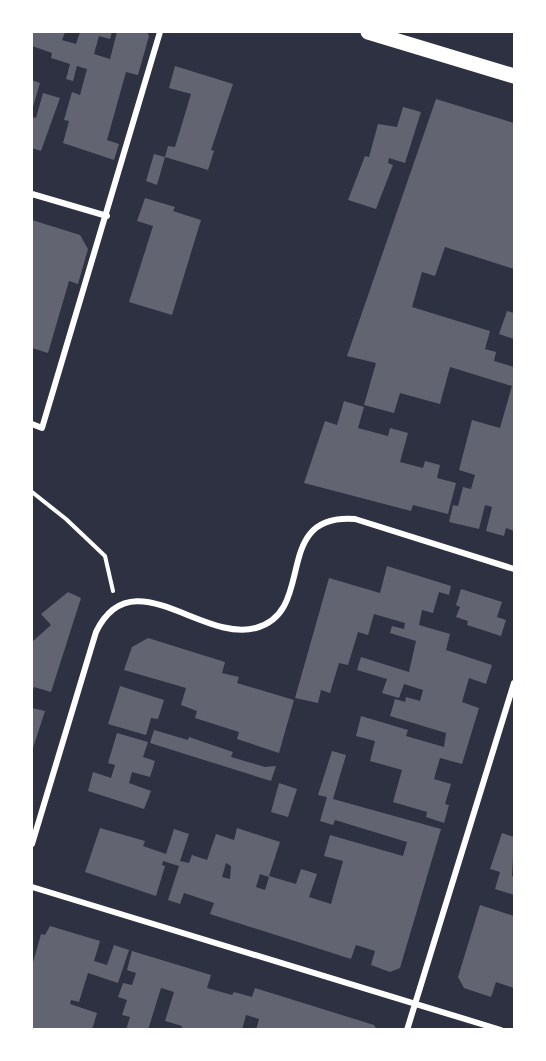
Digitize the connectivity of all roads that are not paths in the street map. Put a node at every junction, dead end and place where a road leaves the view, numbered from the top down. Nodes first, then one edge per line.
1 (160, 32) edge
2 (368, 32) edge
3 (514, 76) edge
4 (32, 194) edge
5 (107, 216) junction
6 (32, 424) edge
7 (514, 569) edge
8 (514, 683) edge
9 (32, 844) edge
10 (32, 887) edge
11 (415, 1004) junction
12 (407, 1029) edge
13 (501, 1029) edge

1 - 5 street
2 - 3 main road
4 - 5 street
5 - 6 street
7 - 9 street
8 - 11 street
10 - 11 street
11 - 12 street
11 - 13 street

